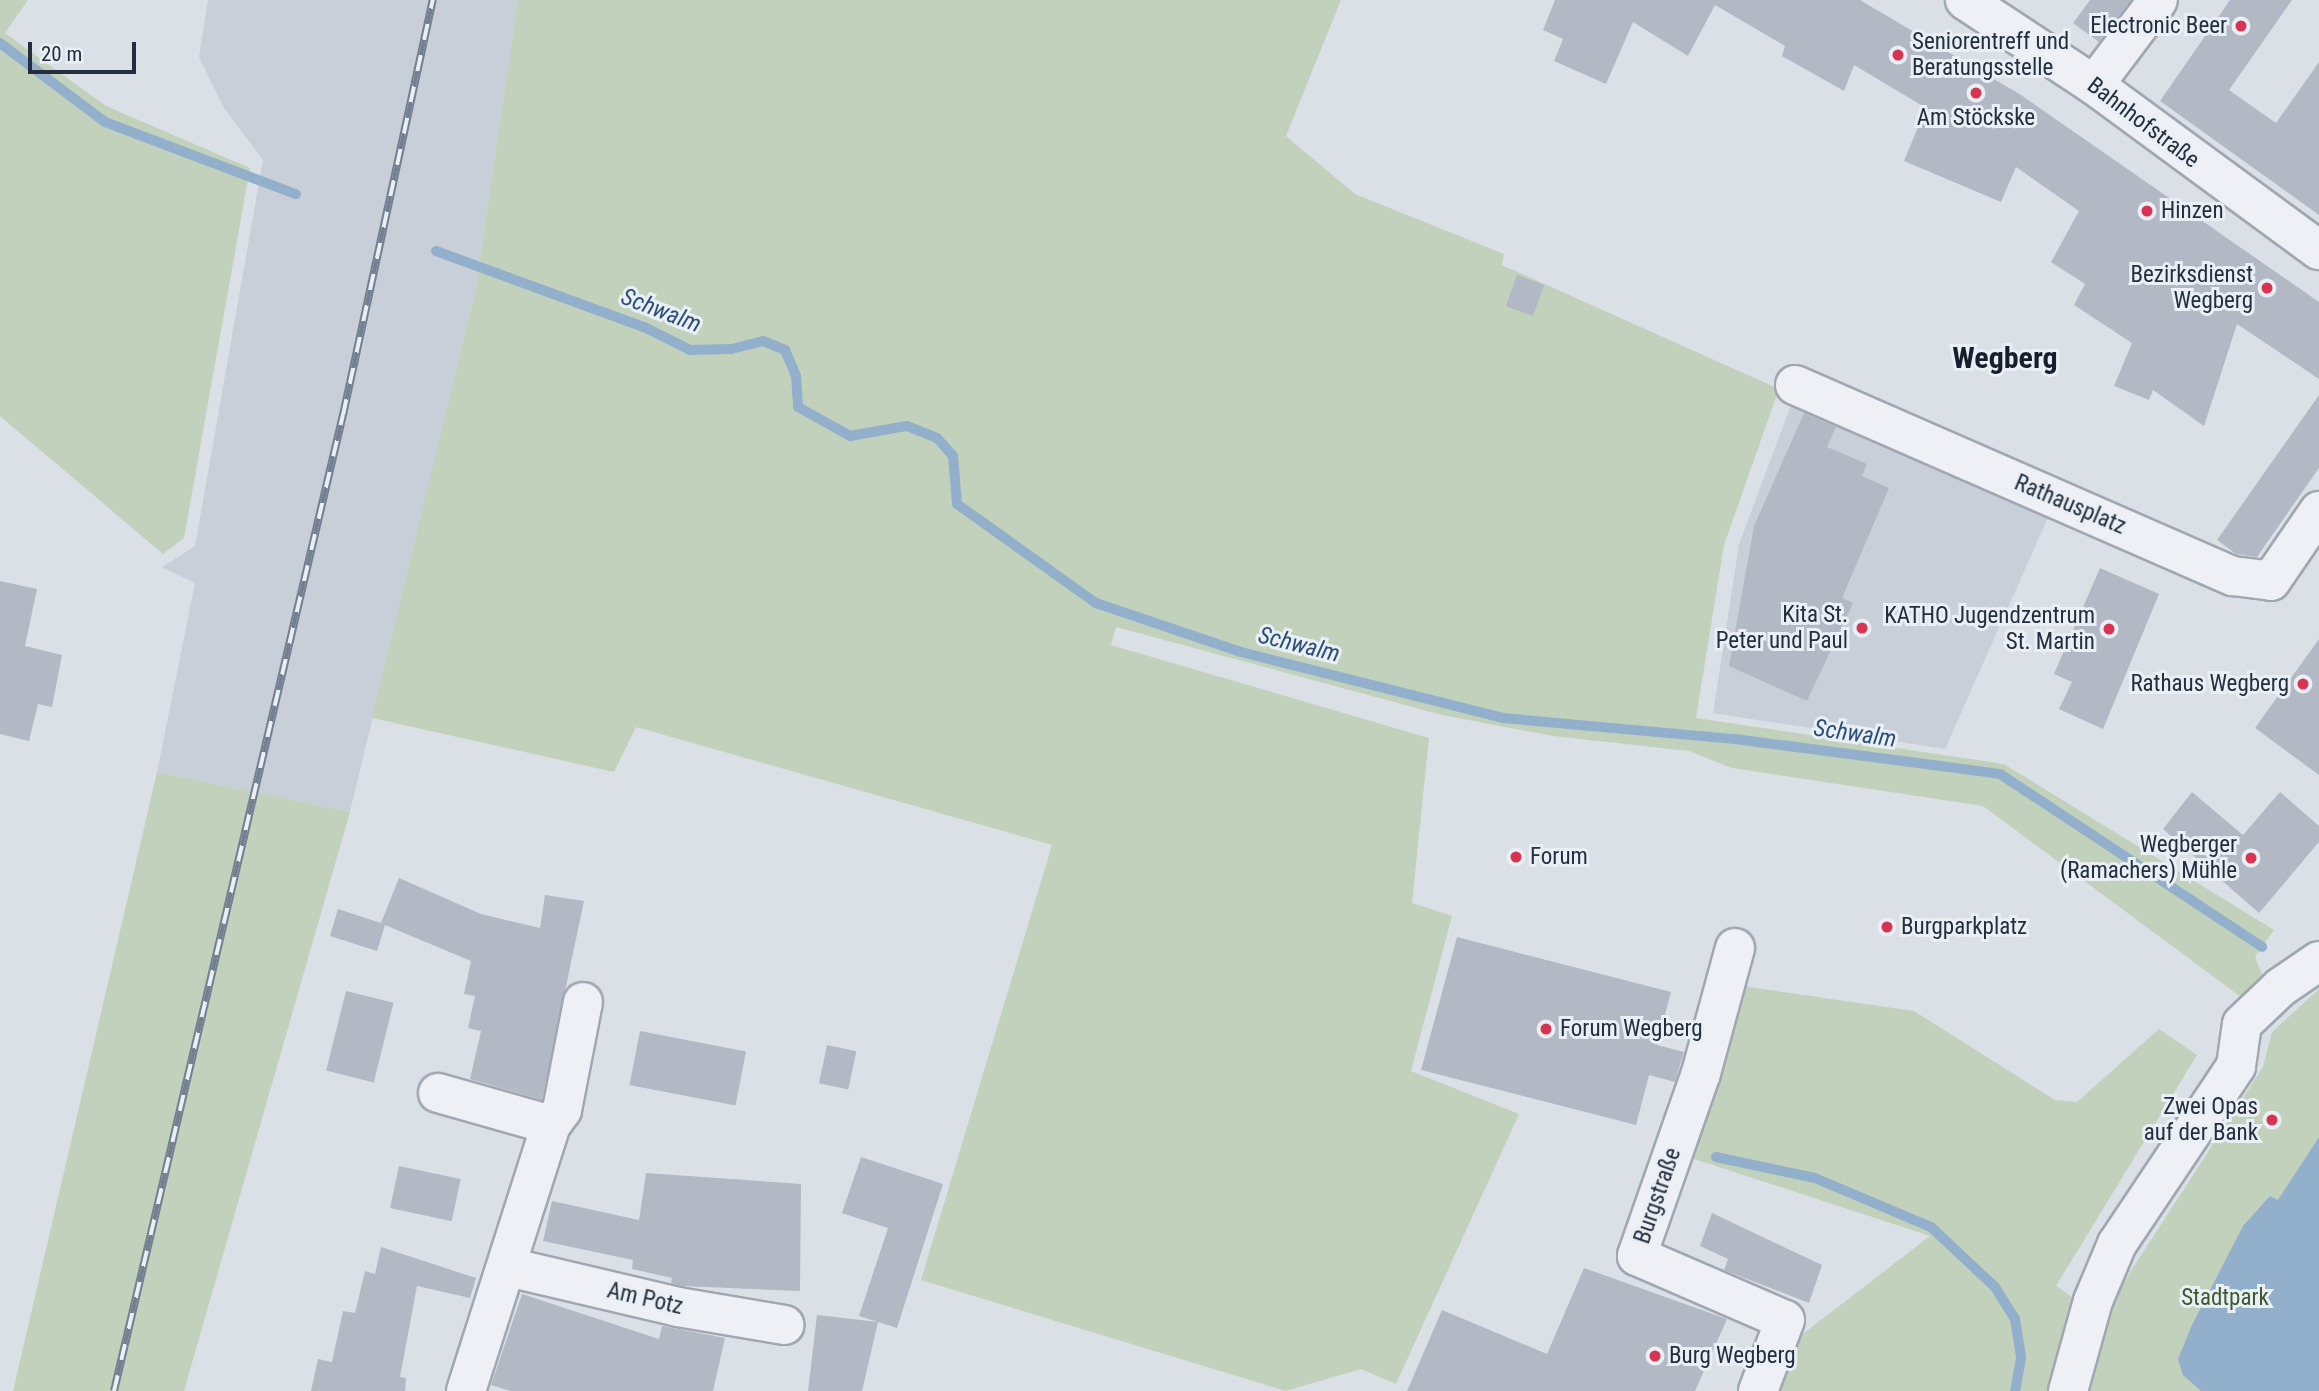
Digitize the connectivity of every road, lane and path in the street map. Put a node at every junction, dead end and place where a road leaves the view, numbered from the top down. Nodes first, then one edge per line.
1 (1965, 0) edge
2 (2158, 0) edge
3 (2094, 85) junction
4 (2319, 250) edge
5 (1795, 385) dead end
6 (2319, 511) edge
7 (1735, 948) dead end
8 (2319, 961) edge
9 (583, 1002) dead end
10 (438, 1093) dead end
11 (551, 1125) junction
12 (508, 1267) junction
13 (784, 1325) dead end
14 (466, 1391) edge
15 (1758, 1391) edge
16 (2068, 1391) edge

1 - 3 street, Bahnhofstraße
2 - 3 street
3 - 4 street, Bahnhofstraße
5 - 6 street, Rathausplatz
7 - 15 street, Burgstraße
8 - 16 street
9 - 11 street
10 - 11 street
11 - 12 street
12 - 13 street, Am Potz
12 - 14 street

